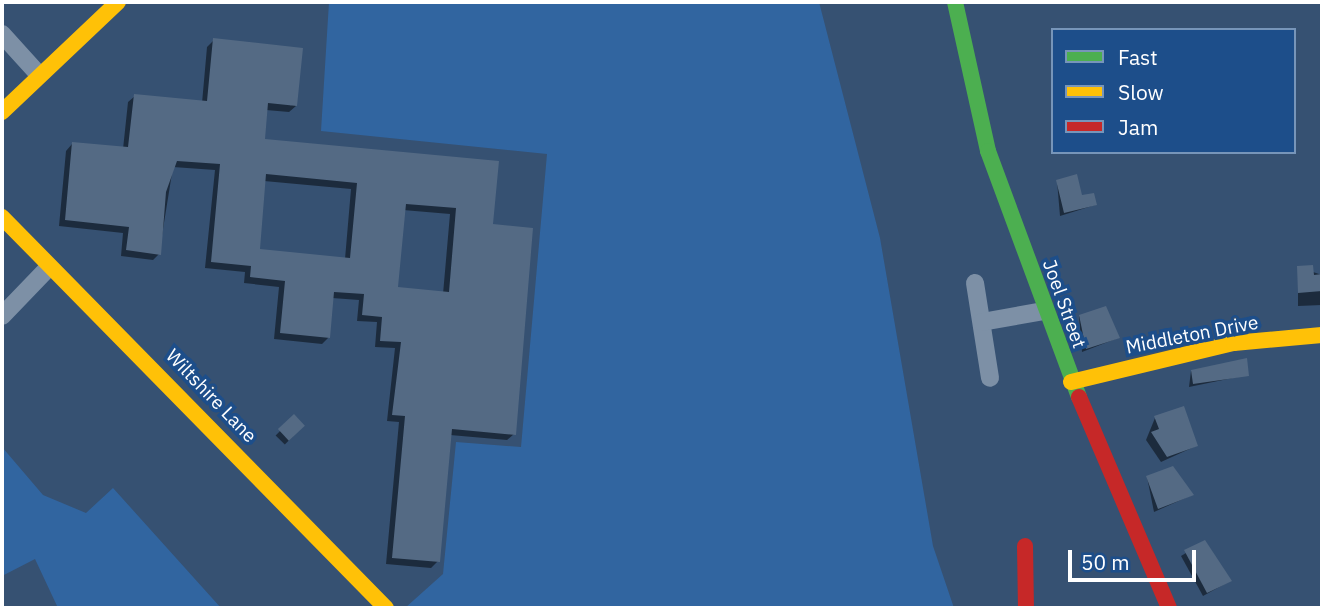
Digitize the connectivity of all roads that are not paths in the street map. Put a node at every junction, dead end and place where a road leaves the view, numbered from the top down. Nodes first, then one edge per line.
1 (118, 2) edge
2 (955, 2) edge
3 (2, 34) edge
4 (39, 75) junction
5 (2, 112) edge
6 (2, 217) edge
7 (49, 267) junction
8 (975, 283) dead end
9 (1043, 311) junction
10 (2, 316) edge
11 (982, 322) junction
12 (1322, 335) edge
13 (990, 378) dead end
14 (1071, 382) junction
15 (1024, 546) dead end
16 (386, 608) edge
17 (1026, 608) edge
18 (1169, 608) edge

1 - 4 street
2 - 9 street, Joel Street
3 - 4 street
4 - 5 street
6 - 7 street, Wiltshire Lane
7 - 10 street
7 - 16 street, Wiltshire Lane
8 - 11 street
9 - 11 street
9 - 14 street, Joel Street
11 - 13 street
12 - 14 street, Middleton Drive
14 - 18 street, Joel Street
15 - 17 street

